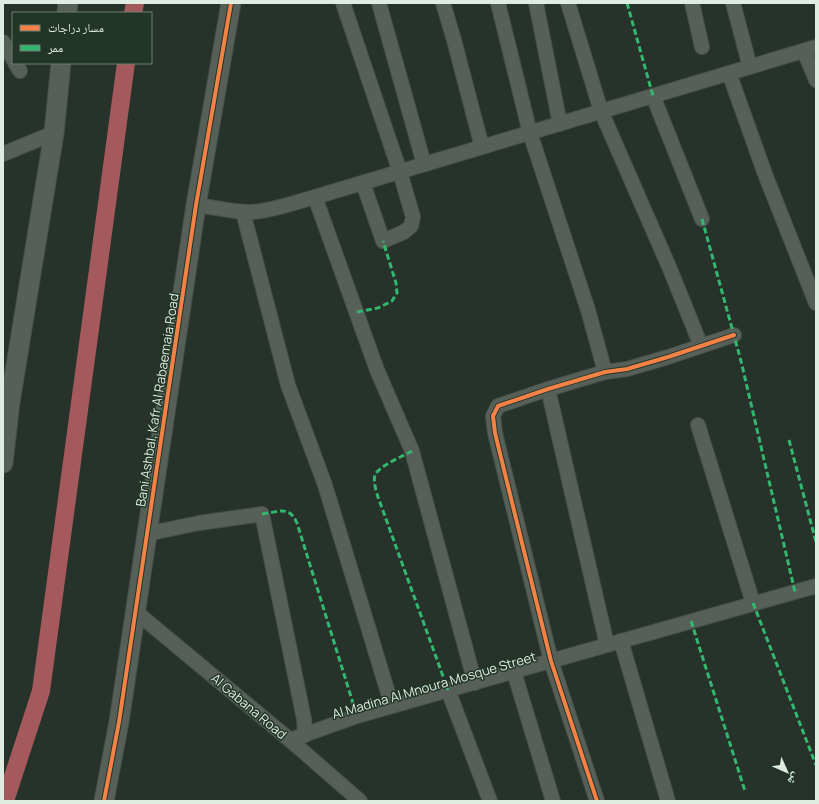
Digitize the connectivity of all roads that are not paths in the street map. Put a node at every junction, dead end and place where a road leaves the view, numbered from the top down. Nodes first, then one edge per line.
1 (230, 3) edge
2 (343, 3) edge
3 (379, 3) edge
4 (443, 3) edge
5 (498, 3) edge
6 (536, 3) edge
7 (568, 3) edge
8 (692, 3) edge
9 (733, 3) edge
10 (3, 42) edge
11 (702, 47) dead end
12 (810, 49) edge
13 (12, 57) edge
14 (61, 64) edge
15 (750, 67) junction
16 (729, 73) junction
17 (816, 80) edge
18 (653, 96) junction
19 (602, 111) junction
20 (560, 124) junction
21 (54, 133) junction
22 (530, 133) junction
23 (482, 147) junction
24 (3, 154) edge
25 (424, 164) junction
26 (400, 172) junction
27 (363, 183) junction
28 (315, 197) junction
29 (196, 205) junction
30 (243, 212) junction
31 (702, 219) dead end
32 (816, 303) edge
33 (734, 335) dead end
34 (700, 346) junction
35 (605, 372) junction
36 (548, 388) junction
37 (6, 402) edge
38 (698, 425) dead end
39 (3, 463) edge
40 (146, 534) junction
41 (816, 586) edge
42 (753, 603) junction
43 (136, 612) junction
44 (621, 641) junction
45 (607, 645) junction
46 (551, 661) junction
47 (514, 672) junction
48 (475, 683) junction
49 (448, 690) junction
50 (392, 706) junction
51 (305, 735) junction
52 (290, 740) junction
53 (104, 801) edge
54 (360, 801) edge
55 (490, 801) edge
56 (553, 801) edge
57 (597, 801) edge
58 (668, 801) edge

1 - 29 street, Bani Ashbal, Kafr Al Rabaemaia Road
2 - 26 street
3 - 25 street
4 - 23 street
5 - 22 street
6 - 20 street
7 - 19 street
8 - 11 street
9 - 15 street
10 - 13 street
12 - 15 street
12 - 17 street
14 - 21 street
15 - 16 street
16 - 18 street
16 - 32 street
18 - 19 street
18 - 31 street
19 - 20 street
19 - 34 street
20 - 22 street
21 - 24 street
21 - 37 street
22 - 23 street
22 - 35 street
23 - 25 street
25 - 26 street
26 - 27 street
26 - 27 street
27 - 28 street
28 - 30 street
28 - 48 street
29 - 30 street
29 - 40 street, Bani Ashbal, Kafr Al Rabaemaia Road
30 - 50 street
33 - 34 street
34 - 35 street
35 - 36 street
36 - 45 street
36 - 46 street
37 - 39 street
38 - 42 street
40 - 43 street, Bani Ashbal, Kafr Al Rabaemaia Road
40 - 51 street
41 - 42 street, Al Madina Al Mnoura Mosque Street
42 - 44 street, Al Madina Al Mnoura Mosque Street
43 - 52 street, Al Gabana Road
43 - 53 street, Bani Ashbal, Kafr Al Rabaemaia Road
44 - 45 street, Al Madina Al Mnoura Mosque Street
44 - 58 street
45 - 46 street, Al Madina Al Mnoura Mosque Street
46 - 47 street, Al Madina Al Mnoura Mosque Street
46 - 57 street
47 - 48 street, Al Madina Al Mnoura Mosque Street
47 - 56 street
48 - 49 street, Al Madina Al Mnoura Mosque Street
49 - 50 street, Al Madina Al Mnoura Mosque Street
49 - 55 street
50 - 51 street, Al Madina Al Mnoura Mosque Street
51 - 52 street, Al Madina Al Mnoura Mosque Street
52 - 54 street, Al Gabana Road

